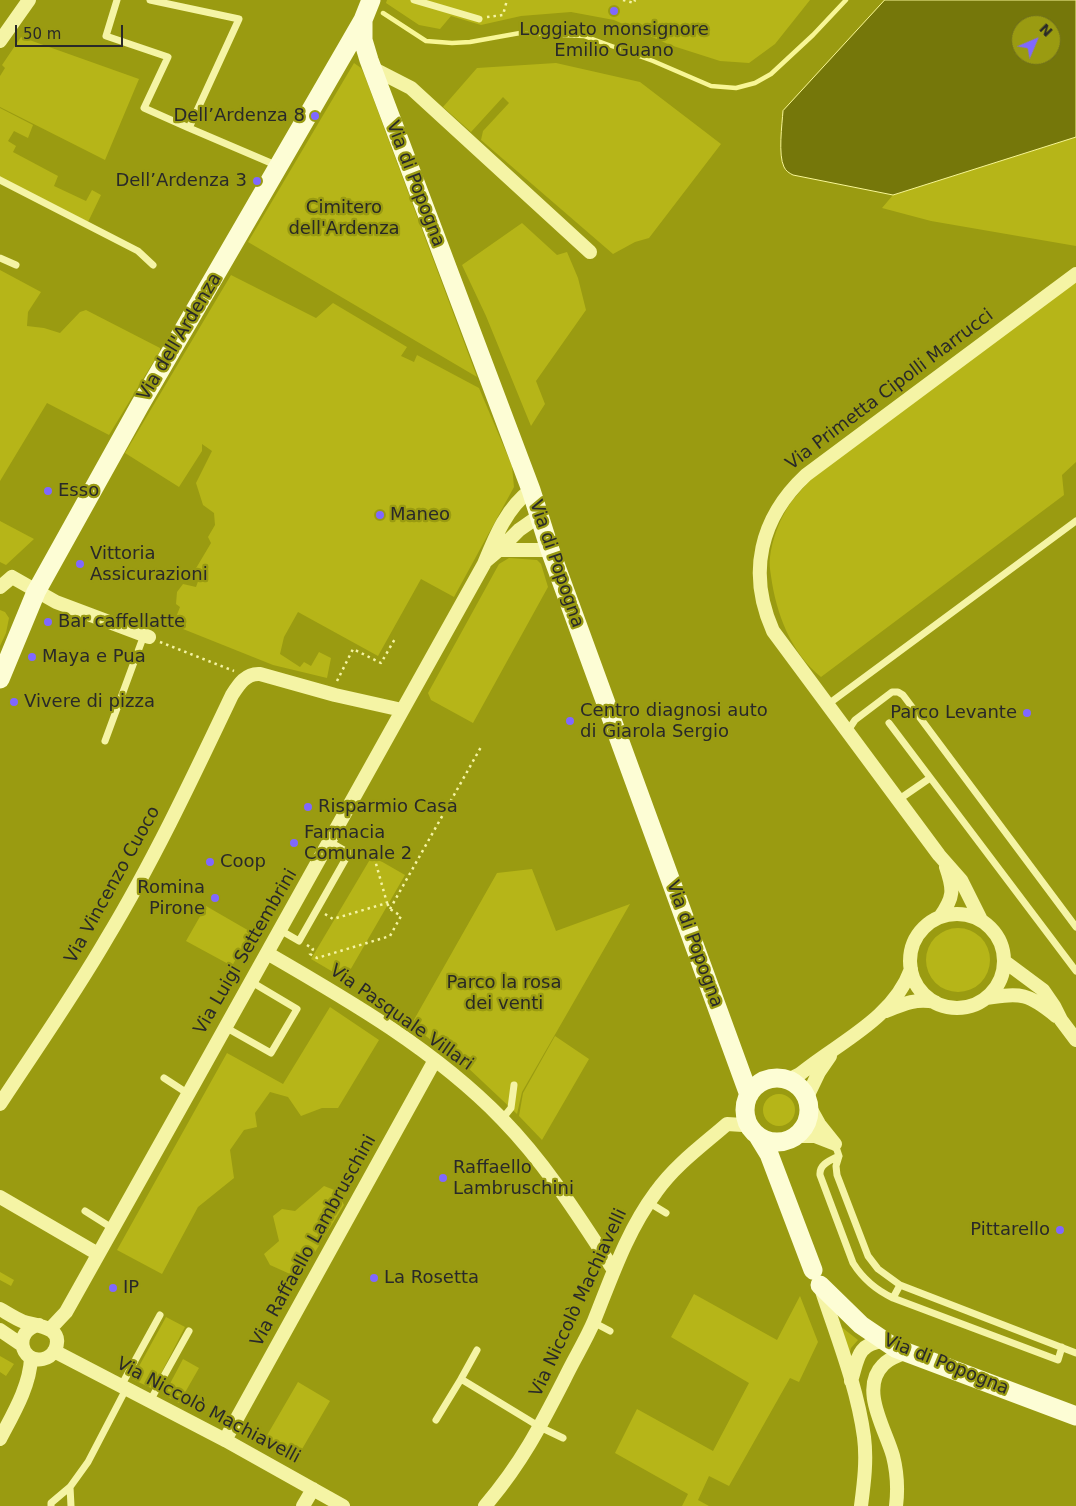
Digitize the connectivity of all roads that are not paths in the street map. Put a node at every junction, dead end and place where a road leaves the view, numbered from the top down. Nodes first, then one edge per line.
1 (29, 0) edge
2 (117, 0) edge
3 (150, 0) edge
4 (371, 0) edge
5 (414, 0) edge
6 (479, 19) road end
7 (362, 20) junction
8 (0, 41) edge
9 (372, 68) junction
10 (189, 128) junction
11 (279, 167) junction
12 (0, 180) edge
13 (590, 252) dead end
14 (0, 258) edge
15 (16, 265) dead end
16 (153, 265) dead end
17 (1076, 274) edge
18 (530, 490) junction
19 (539, 516) junction
20 (1076, 521) edge
21 (499, 550) junction
22 (550, 550) junction
23 (484, 564) junction
24 (0, 587) edge
25 (36, 592) junction
26 (146, 636) joint
27 (0, 679) edge
28 (827, 705) junction
29 (402, 710) junction
30 (889, 724) dead end
31 (847, 732) junction
32 (105, 741) dead end
33 (930, 778) junction
34 (898, 800) junction
35 (330, 842) junction
36 (944, 862) junction
37 (940, 917) junction
38 (981, 920) junction
39 (1076, 927) edge
40 (280, 930) junction
41 (266, 953) junction
42 (1004, 961) junction
43 (911, 969) junction
44 (1076, 971) edge
45 (250, 981) junction
46 (986, 998) junction
47 (937, 1003) junction
48 (883, 1012) junction
49 (1061, 1020) junction
50 (224, 1027) junction
51 (1076, 1040) edge
52 (835, 1049) junction
53 (435, 1060) junction
54 (738, 1060) junction
55 (164, 1078) dead end
56 (782, 1079) junction
57 (514, 1085) dead end
58 (187, 1092) junction
59 (749, 1095) junction
60 (808, 1102) junction
61 (0, 1104) edge
62 (502, 1119) junction
63 (754, 1132) junction
64 (793, 1138) junction
65 (837, 1150) junction
66 (781, 1183) junction
67 (0, 1197) edge
68 (648, 1202) junction
69 (85, 1211) dead end
70 (666, 1213) dead end
71 (112, 1228) junction
72 (98, 1254) junction
73 (613, 1269) junction
74 (816, 1277) junction
75 (900, 1285) junction
76 (893, 1298) junction
77 (0, 1309) edge
78 (160, 1315) dead end
79 (593, 1322) junction
80 (45, 1327) junction
81 (0, 1330) edge
82 (189, 1330) dead end
83 (610, 1331) dead end
84 (882, 1341) junction
85 (22, 1345) junction
86 (1062, 1347) junction
87 (477, 1350) dead end
88 (54, 1351) junction
89 (906, 1352) junction
90 (1076, 1353) edge
91 (31, 1358) junction
92 (461, 1379) junction
93 (852, 1380) junction
94 (124, 1387) junction
95 (150, 1400) junction
96 (1076, 1416) edge
97 (436, 1420) dead end
98 (540, 1427) junction
99 (0, 1437) edge
100 (562, 1438) dead end
101 (225, 1440) junction
102 (70, 1487) junction
103 (313, 1489) junction
104 (51, 1506) edge
105 (71, 1506) edge
106 (303, 1506) edge
107 (343, 1506) edge
108 (485, 1506) edge
109 (861, 1506) edge
110 (896, 1506) edge

1 - 8 street
2 - 10 lane
3 - 10 lane
4 - 7 main road, Via dell'Ardenza
5 - 6 lane
7 - 9 main road, Via di Popogna
7 - 11 main road, Via dell'Ardenza
9 - 13 street
9 - 18 main road, Via di Popogna
10 - 11 lane
11 - 25 main road, Via dell'Ardenza
12 - 16 lane
14 - 15 lane
17 - 28 street, Via Primetta Cipolli Marrucci
18 - 19 main road, Via di Popogna
18 - 23 street, Via Luigi Settembrini
19 - 21 street, Via Luigi Settembrini
19 - 22 main road, Via di Popogna
20 - 28 lane
21 - 22 street
21 - 23 street, Via Luigi Settembrini
22 - 54 main road, Via di Popogna
23 - 29 street, Via Luigi Settembrini
24 - 25 street
25 - 26 street
25 - 27 main road, Via dell'Ardenza
26 - 32 lane
28 - 31 street, Via Primetta Cipolli Marrucci
29 - 35 street, Via Luigi Settembrini
29 - 61 street, Via Vincenzo Cuoco
30 - 33 lane
31 - 34 street, Via Primetta Cipolli Marrucci
31 - 39 lane
33 - 34 lane
33 - 44 lane
34 - 36 street, Via Primetta Cipolli Marrucci
35 - 40 street, Via Luigi Settembrini
35 - 40 lane
36 - 37 street, Via Primetta Cipolli Marrucci
36 - 38 street, Via Primetta Cipolli Marrucci
37 - 38 street
37 - 43 street
38 - 42 street
40 - 41 street, Via Luigi Settembrini
41 - 45 street, Via Luigi Settembrini
41 - 53 street, Via Pasquale Villari
42 - 46 street
42 - 49 street
43 - 47 street
43 - 48 street
45 - 50 street, Via Luigi Settembrini
45 - 50 lane
46 - 47 street
46 - 49 street
47 - 48 street
48 - 52 street
49 - 51 street
50 - 58 street, Via Luigi Settembrini
52 - 56 street
52 - 60 street
53 - 62 street, Via Pasquale Villari
53 - 101 street, Via Raffaello Lambruschini
54 - 56 main road
54 - 59 main road, Via di Popogna
55 - 58 lane
56 - 59 main road
56 - 60 main road
57 - 62 lane
58 - 71 street, Via Luigi Settembrini
59 - 63 main road
60 - 64 main road
60 - 65 street
62 - 73 street, Via Pasquale Villari
63 - 64 main road
63 - 66 main road, Via di Popogna
63 - 68 street, Via Niccolò Machiavelli
64 - 65 street
64 - 66 main road, Via di Popogna
65 - 75 lane
65 - 76 lane
66 - 74 main road, Via di Popogna
67 - 72 street
68 - 70 lane
68 - 73 street, Via Niccolò Machiavelli
69 - 71 lane
71 - 72 street, Via Luigi Settembrini
72 - 80 street, Via Luigi Settembrini
73 - 79 street, Via Niccolò Machiavelli
74 - 84 main road, Via di Popogna
74 - 93 street
75 - 76 lane
75 - 86 lane
76 - 86 lane
77 - 80 street
78 - 94 lane
79 - 83 lane
79 - 98 street, Via Niccolò Machiavelli
80 - 85 street
80 - 88 street
81 - 85 street
82 - 95 lane
84 - 89 main road, Via di Popogna
84 - 93 street
85 - 91 street
86 - 90 lane
87 - 92 lane
88 - 91 street
88 - 94 street, Via Niccolò Machiavelli
89 - 96 main road, Via di Popogna
89 - 110 street
91 - 99 street
92 - 97 lane
92 - 98 lane
93 - 109 street
94 - 95 street, Via Niccolò Machiavelli
94 - 102 lane
95 - 101 street, Via Niccolò Machiavelli
98 - 100 lane
98 - 108 street, Via Niccolò Machiavelli
101 - 103 street, Via Niccolò Machiavelli
102 - 104 lane
102 - 105 lane
103 - 106 street
103 - 107 street, Via Niccolò Machiavelli

